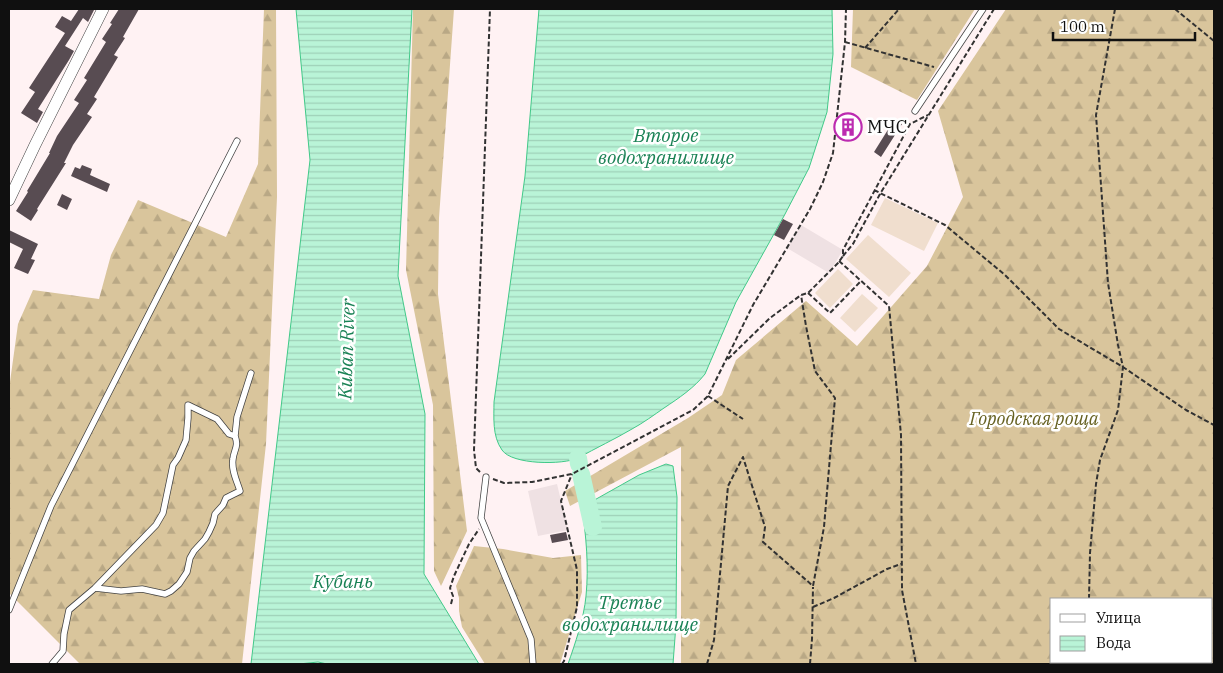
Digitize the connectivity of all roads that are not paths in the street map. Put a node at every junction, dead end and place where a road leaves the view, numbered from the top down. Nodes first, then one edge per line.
1 (103, 9) edge
2 (983, 9) edge
3 (915, 111) dead end
4 (236, 141) dead end
5 (9, 200) edge
6 (251, 373) dead end
7 (235, 436) junction
8 (486, 477) road end
9 (94, 588) junction
10 (9, 610) edge
11 (52, 664) edge
12 (533, 664) edge

1 - 5 street
2 - 3 lane
4 - 10 lane
6 - 7 lane
7 - 9 lane
7 - 9 lane
8 - 12 lane
9 - 11 lane

